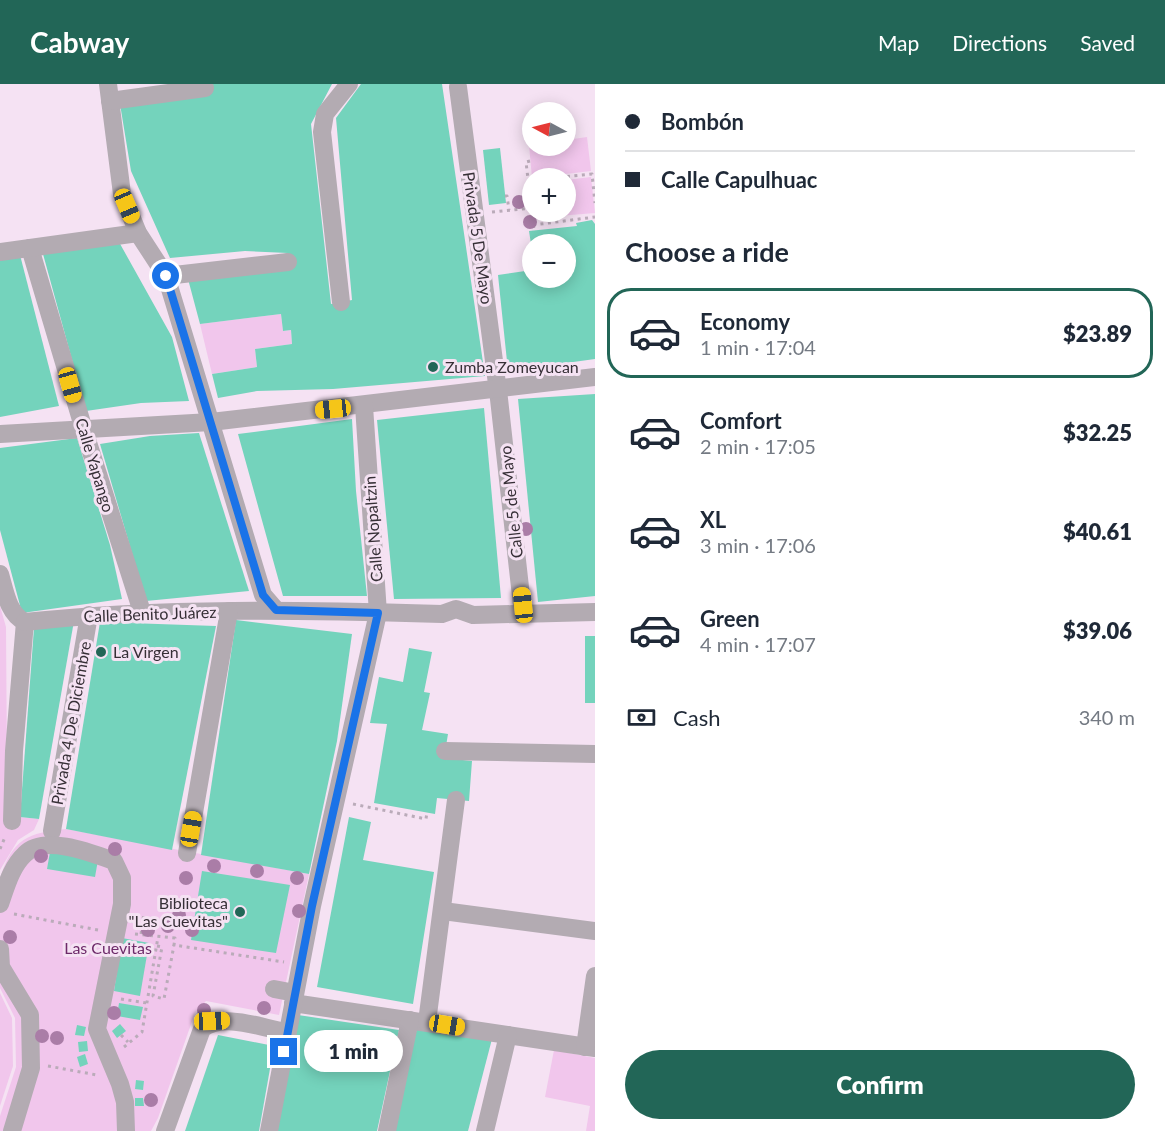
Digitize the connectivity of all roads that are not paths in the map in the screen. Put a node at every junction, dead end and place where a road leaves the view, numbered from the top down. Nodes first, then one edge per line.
1 (349, 84) edge
2 (458, 87) dead end
3 (205, 88) dead end
4 (109, 92) edge
5 (138, 233) junction
6 (30, 248) junction
7 (0, 252) edge
8 (288, 262) dead end
9 (166, 276) junction
10 (341, 302) dead end
11 (595, 377) edge
12 (498, 389) junction
13 (364, 406) junction
14 (211, 422) junction
15 (84, 430) junction
16 (0, 434) edge
17 (0, 574) edge
18 (276, 610) junction
19 (229, 611) junction
20 (142, 612) junction
21 (595, 612) edge
22 (378, 613) junction
23 (524, 614) junction
24 (89, 615) junction
25 (25, 622) junction
26 (445, 751) dead end
27 (595, 753) edge
28 (456, 800) dead end
29 (12, 821) dead end
30 (52, 831) dead end
31 (187, 853) dead end
32 (4, 908) edge
33 (443, 911) junction
34 (595, 931) edge
35 (0, 949) edge
36 (595, 976) edge
37 (274, 989) dead end
38 (295, 993) junction
39 (418, 1021) junction
40 (287, 1032) junction
41 (508, 1035) junction
42 (590, 1047) edge
43 (12, 1131) edge
44 (126, 1131) edge
45 (165, 1131) edge
46 (269, 1131) edge
47 (387, 1131) edge
48 (485, 1131) edge

1 - 10 street
2 - 12 street, Privada 5 De Mayo
3 - 4 street
4 - 5 street
5 - 6 street
5 - 9 street
6 - 7 street
6 - 15 street, Calle Yapango
8 - 9 street
9 - 14 street
11 - 12 street
12 - 13 street
12 - 23 street, Calle 5 de Mayo
13 - 14 street
13 - 22 street, Calle Nopaltzin
14 - 15 street
14 - 18 street
15 - 16 street
15 - 20 street, Calle Yapango
17 - 25 street
18 - 19 street, Calle Benito Juárez
18 - 22 street, Calle Benito Juárez
19 - 20 street, Calle Benito Juárez
19 - 31 street
20 - 24 street, Calle Benito Juárez
21 - 23 street, Calle Benito Juárez
22 - 23 street, Calle Benito Juárez
22 - 38 street, Calle Nopaltzin
24 - 25 street, Calle Benito Juárez
24 - 30 street, Privada 4 De Diciembre
25 - 29 street
26 - 27 street
28 - 33 street
32 - 44 street
33 - 34 street
33 - 39 street
35 - 43 street
36 - 42 street
37 - 38 street
38 - 39 street
38 - 40 street, Calle Nopaltzin
39 - 41 street
39 - 47 street
40 - 45 street
40 - 46 street, Calle Nopaltzin
41 - 42 street
41 - 48 street

